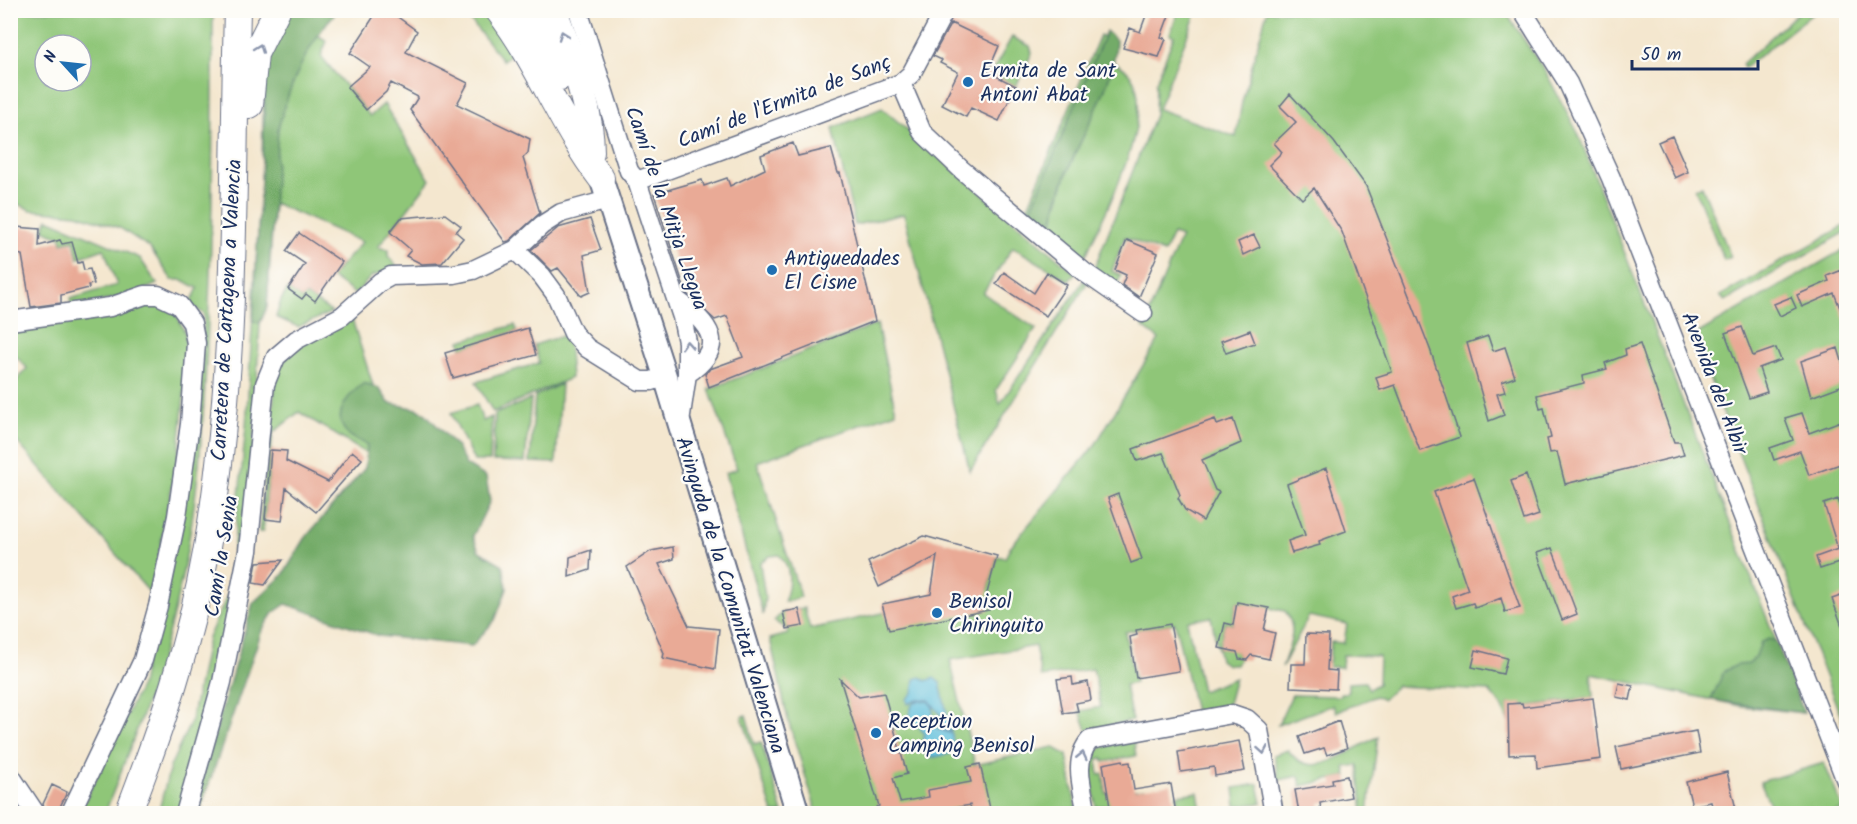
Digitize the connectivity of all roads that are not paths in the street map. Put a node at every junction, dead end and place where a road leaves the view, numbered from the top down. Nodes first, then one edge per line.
1 (237, 10) edge
2 (277, 10) edge
3 (498, 10) edge
4 (528, 10) edge
5 (554, 10) edge
6 (578, 10) edge
7 (945, 10) edge
8 (1522, 10) edge
9 (901, 83) junction
10 (591, 152) junction
11 (637, 181) junction
12 (604, 189) junction
13 (515, 250) junction
14 (677, 300) junction
15 (1143, 313) dead end
16 (10, 321) edge
17 (676, 375) junction
18 (225, 397) junction
19 (10, 775) edge
20 (1846, 781) edge
21 (36, 813) edge
22 (70, 813) edge
23 (128, 813) edge
24 (185, 813) edge
25 (798, 813) edge
26 (1087, 813) edge
27 (1274, 813) edge

1 - 18 highway, Carretera de Cartagena a Valencia
18 -> 2 highway
3 - 12 highway
4 - 10 highway
10 -> 5 highway
6 - 11 street, Camí de la Mitja Llegua
7 - 9 street, Camí de l'Ermita de Sanç
8 - 20 street, Avenida del Albir
9 - 11 street, Camí de l'Ermita de Sanç
9 - 15 street
10 - 12 highway
11 - 14 street, Camí de la Mitja Llegua
12 - 13 street, Camí la Senia
12 - 17 main road, Avinguda de la Comunitat Valenciana
13 - 17 street
13 - 24 street, Camí la Senia
17 -> 14 street, Camí de la Mitja Llegua
14 - 17 street
16 - 22 street
17 - 25 main road, Avinguda de la Comunitat Valenciana
18 - 23 highway, Carretera de Cartagena a Valencia
19 - 21 street
26 -> 27 street

